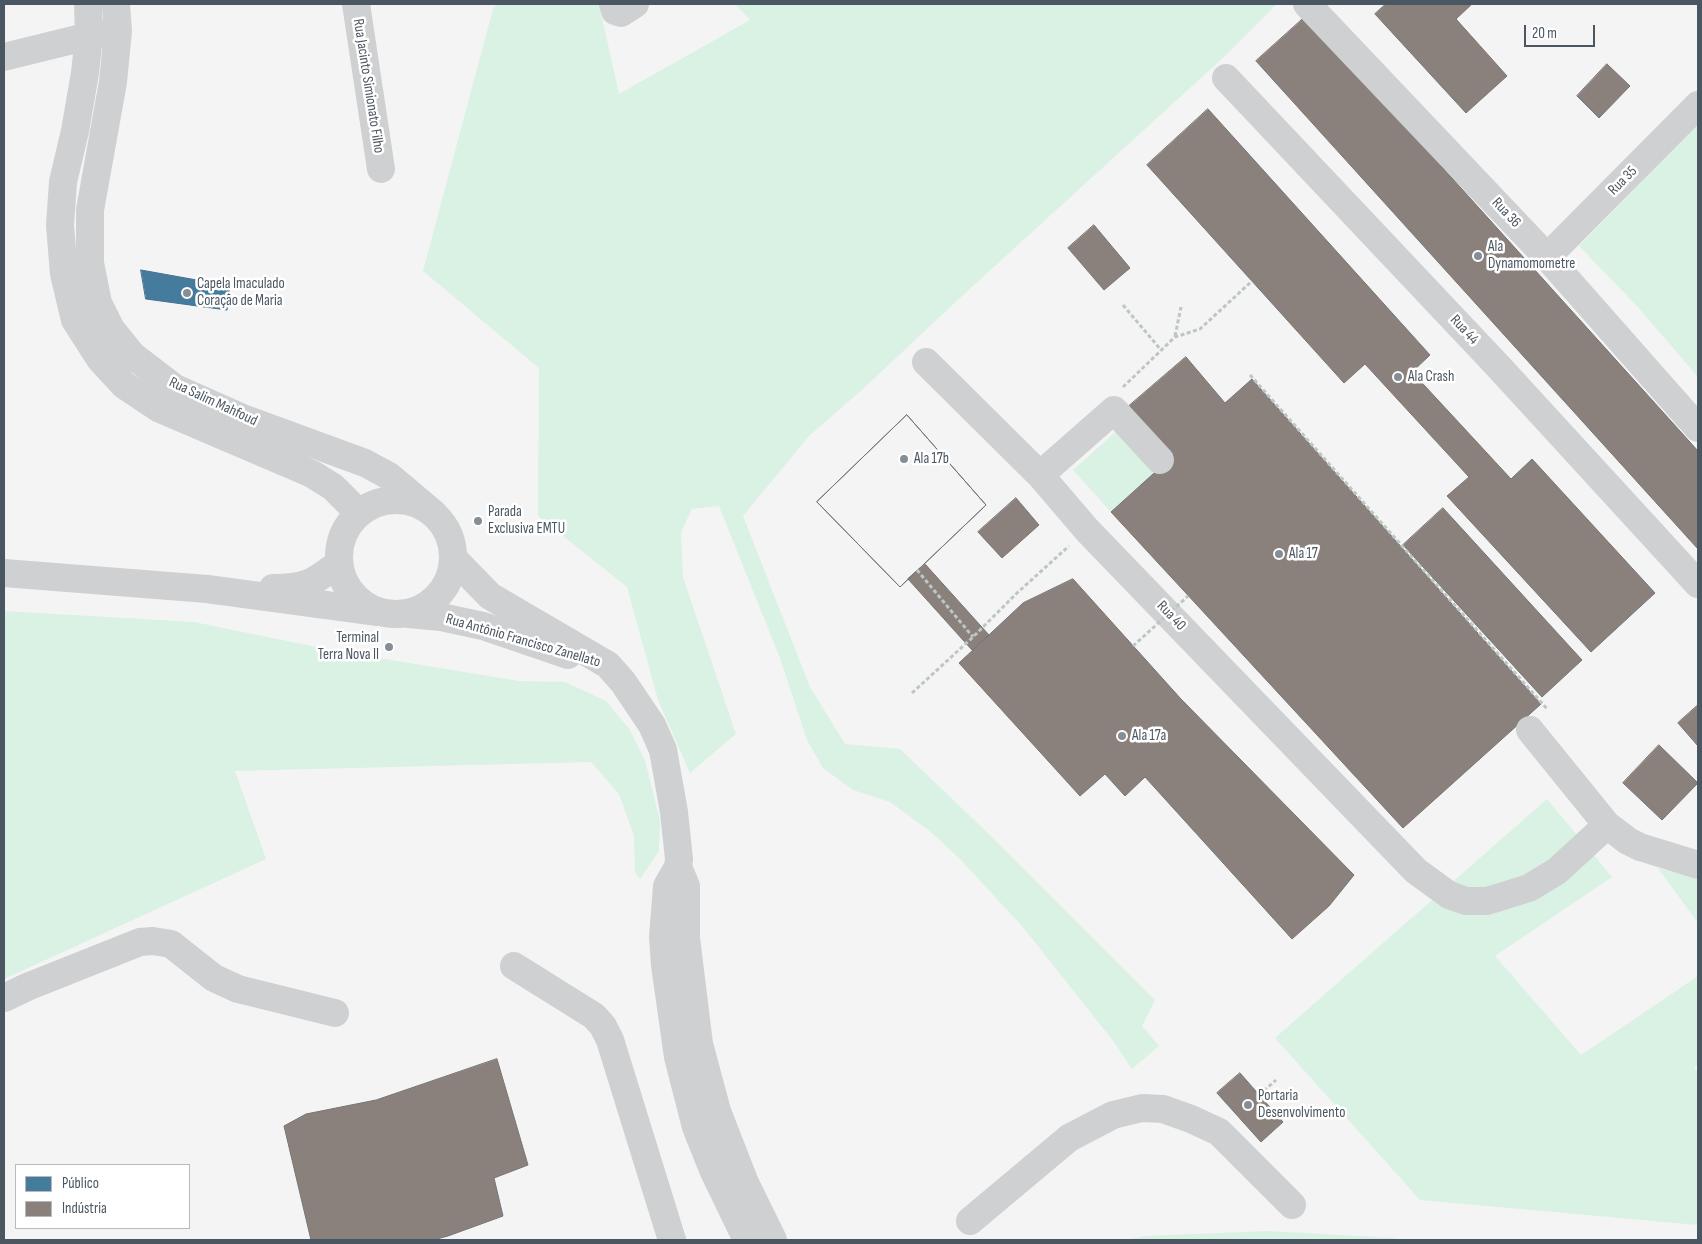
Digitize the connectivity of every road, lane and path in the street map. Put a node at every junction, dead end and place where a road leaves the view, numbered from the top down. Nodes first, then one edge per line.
1 (88, 4) edge
2 (116, 4) edge
3 (356, 4) edge
4 (1307, 4) edge
5 (118, 32) junction
6 (89, 36) junction
7 (4, 57) edge
8 (1226, 78) dead end
9 (1698, 105) edge
10 (381, 169) dead end
11 (1547, 257) junction
12 (1252, 281) dead end
13 (1123, 305) dead end
14 (1181, 307) dead end
15 (1175, 337) junction
16 (1161, 350) junction
17 (926, 362) dead end
18 (1250, 375) dead end
19 (1118, 391) dead end
20 (1698, 428) edge
21 (1160, 460) dead end
22 (1040, 475) junction
23 (359, 513) junction
24 (434, 514) junction
25 (1088, 530) junction
26 (454, 560) junction
27 (340, 563) junction
28 (918, 570) dead end
29 (4, 573) edge
30 (1698, 584) edge
31 (207, 589) junction
32 (1188, 596) dead end
33 (378, 612) junction
34 (408, 614) junction
35 (973, 638) junction
36 (1134, 646) dead end
37 (608, 666) junction
38 (912, 693) dead end
39 (1548, 710) dead end
40 (1530, 730) dead end
41 (1602, 819) junction
42 (1698, 865) edge
43 (674, 937) junction
44 (514, 966) dead end
45 (4, 998) edge
46 (335, 1014) dead end
47 (1276, 1080) dead end
48 (1259, 1095) dead end
49 (1292, 1205) dead end
50 (970, 1221) dead end
51 (672, 1240) edge
52 (747, 1240) edge
53 (773, 1240) edge

1 - 6 street, Rua Salim Mahfoud
2 - 5 street, Rua Salim Mahfoud
3 - 10 street, Rua Jacinto Simionato Filho
4 - 11 street, Rua 36
5 - 6 street
5 - 24 street, Rua Salim Mahfoud
6 - 7 street
6 - 23 street, Rua Salim Mahfoud
8 - 30 street, Rua 44
9 - 11 street, Rua 35
11 - 20 street, Rua 36
12 - 15 path
13 - 16 path
14 - 15 path
15 - 16 path
16 - 19 path
17 - 22 street, Rua 40
18 - 39 path
21 - 22 street
22 - 25 street, Rua 40
23 - 24 street
23 - 27 street
24 - 26 street
25 - 35 path
25 - 41 street, Rua 40
26 - 34 street
26 - 37 street, Rua Antônio Francisco Zanellato
27 - 31 street
27 - 33 street
28 - 35 path
29 - 31 street
31 - 33 street
32 - 36 path, bridge
33 - 34 street
34 - 37 street, Rua Antônio Francisco Zanellato
35 - 38 path
37 - 43 street, Rua Antônio Francisco Zanellato
40 - 41 street
41 - 42 street
43 - 52 street, Rua Antônio Francisco Zanellato
43 - 53 street, Rua Antônio Francisco Zanellato
44 - 51 street
45 - 46 street
47 - 48 path
49 - 50 street

